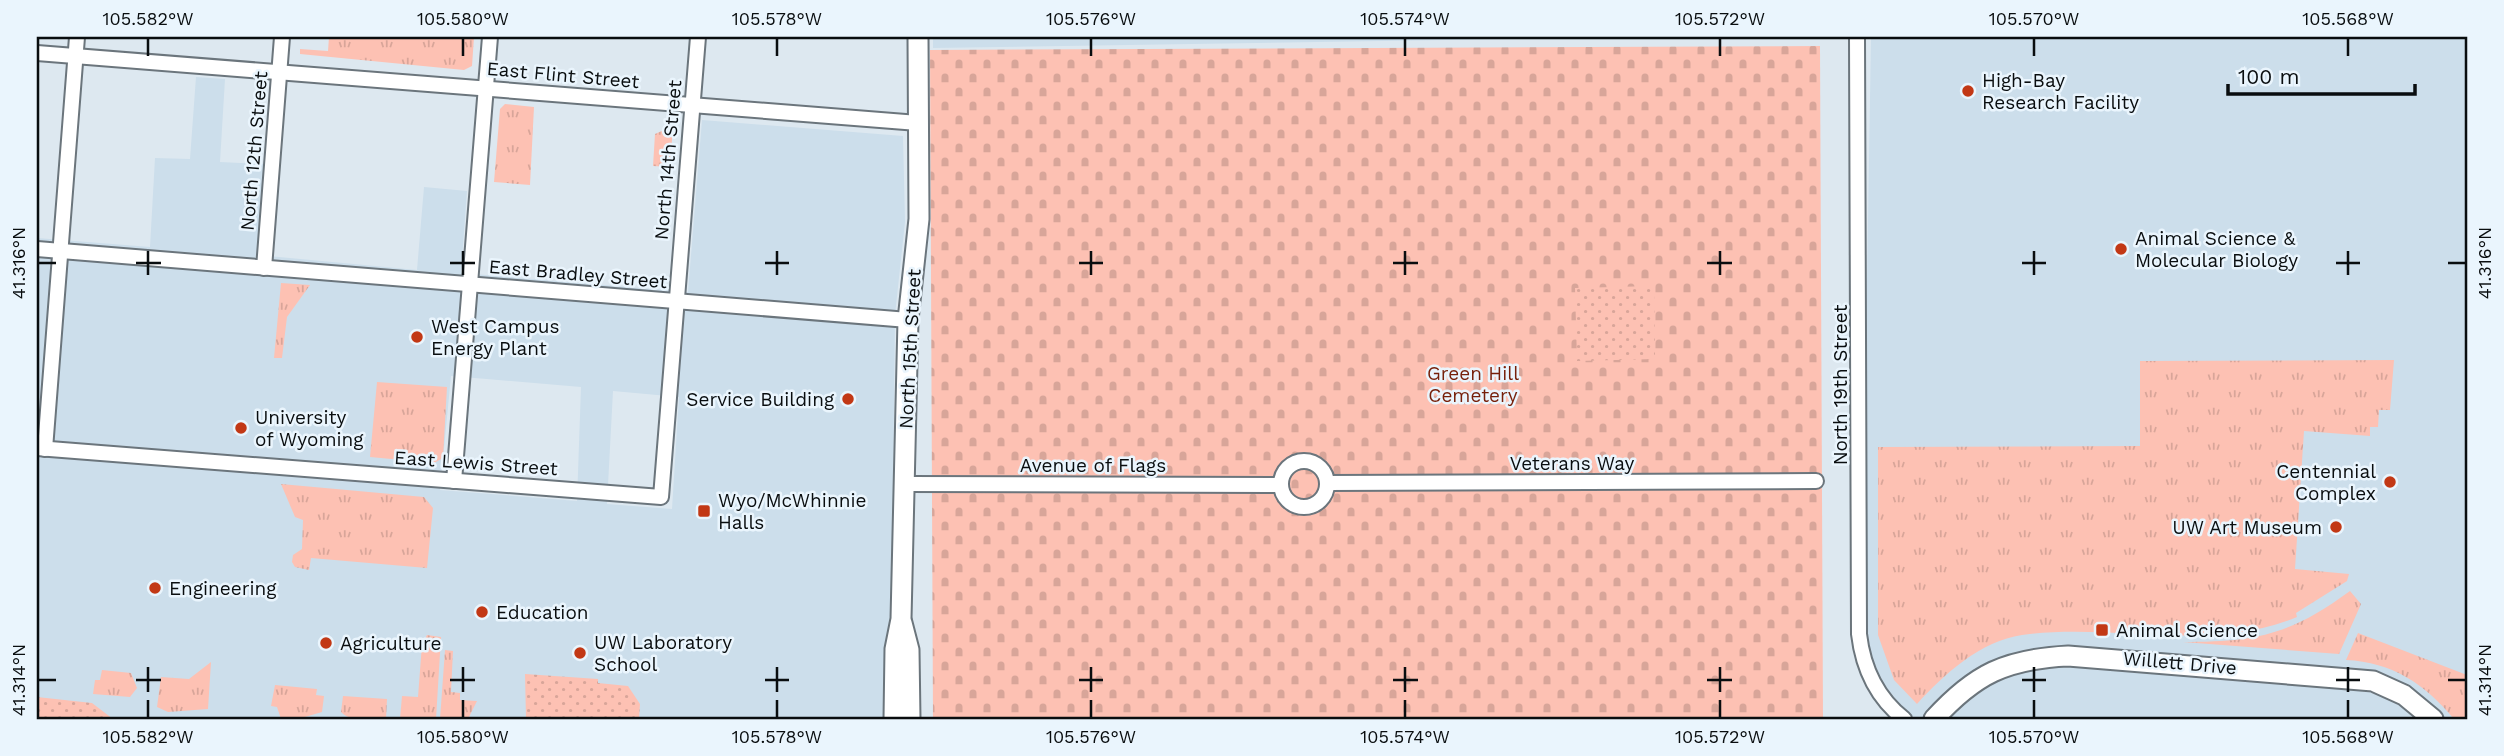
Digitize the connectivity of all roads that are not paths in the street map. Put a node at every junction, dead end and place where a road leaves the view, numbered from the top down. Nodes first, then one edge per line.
1 (77, 37) edge
2 (282, 37) edge
3 (490, 37) edge
4 (698, 37) edge
5 (918, 37) edge
6 (1857, 37) edge
7 (37, 52) edge
8 (76, 56) junction
9 (280, 72) junction
10 (486, 88) junction
11 (692, 105) junction
12 (918, 123) junction
13 (37, 249) edge
14 (60, 251) junction
15 (264, 268) junction
16 (471, 285) junction
17 (676, 301) junction
18 (908, 320) junction
19 (41, 448) edge
20 (454, 481) junction
21 (1816, 481) dead end
22 (1327, 483) junction
23 (906, 484) junction
24 (1281, 485) junction
25 (662, 497) joint
26 (901, 619) junction
27 (894, 719) edge
28 (910, 719) edge
29 (1904, 719) edge
30 (1934, 719) edge
31 (2433, 719) edge

1 - 8 street
2 - 9 street, North 12th Street
3 - 10 street
4 - 11 street, North 14th Street
5 - 12 main road, North 15th Street
6 - 29 street, North 19th Street
7 - 8 street, East Flint Street
8 - 9 street, East Flint Street
8 - 14 street
9 - 10 street, East Flint Street
9 - 15 street, North 12th Street
10 - 11 street, East Flint Street
10 - 16 street
11 - 12 street, East Flint Street
11 - 17 street, North 14th Street
12 - 18 main road, North 15th Street
13 - 14 street, East Bradley Street
14 - 15 street, East Bradley Street
14 - 19 street
15 - 16 street, East Bradley Street
16 - 17 street, East Bradley Street
16 - 20 street
17 - 18 street, East Bradley Street
17 - 25 street, North 14th Street
18 - 23 main road, North 15th Street
19 - 20 street, East Lewis Street
20 - 25 street, East Lewis Street
21 - 22 street, Veterans Way
22 - 24 street
22 - 24 street
23 - 24 street, Avenue of Flags
23 - 26 main road, North 15th Street
26 - 27 main road, North 15th Street
26 - 28 main road, North 15th Street
30 - 31 main road, Willett Drive

